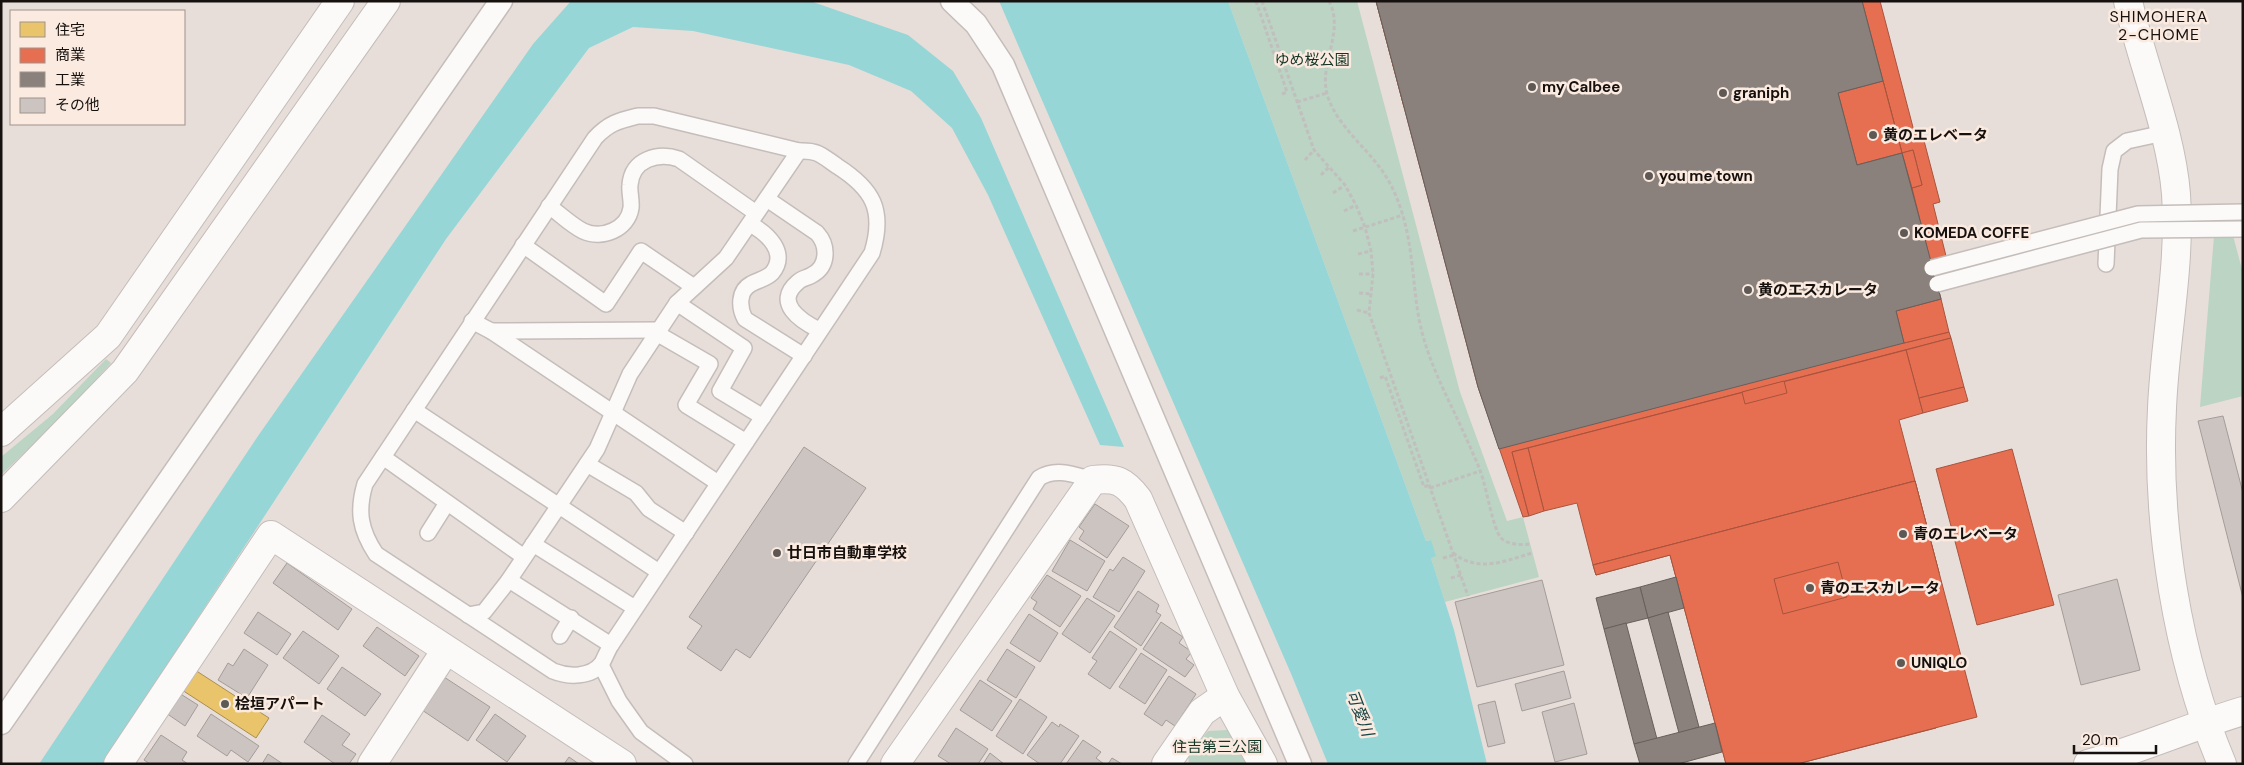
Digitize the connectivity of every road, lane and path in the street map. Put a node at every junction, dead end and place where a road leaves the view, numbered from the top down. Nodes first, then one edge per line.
1 (340, 1) edge
2 (386, 1) edge
3 (501, 1) edge
4 (952, 1) edge
5 (1256, 1) edge
6 (1262, 1) edge
7 (1329, 1) edge
8 (2128, 1) edge
9 (1282, 94) dead end
10 (1327, 94) junction
11 (1297, 102) junction
12 (2164, 133) junction
13 (1314, 150) junction
14 (799, 151) junction
15 (1305, 160) dead end
16 (1330, 166) junction
17 (1320, 176) dead end
18 (1345, 185) junction
19 (1333, 193) dead end
20 (767, 199) junction
21 (1356, 205) junction
22 (549, 206) junction
23 (1344, 211) dead end
24 (2243, 212) edge
25 (1403, 215) junction
26 (753, 218) junction
27 (1365, 227) junction
28 (2243, 229) edge
29 (1352, 231) dead end
30 (523, 245) junction
31 (1371, 251) junction
32 (1358, 254) dead end
33 (2106, 264) dead end
34 (1932, 268) dead end
35 (1359, 274) dead end
36 (1373, 274) junction
37 (1936, 284) dead end
38 (694, 288) junction
39 (1359, 293) dead end
40 (1372, 294) junction
41 (677, 303) junction
42 (1356, 310) dead end
43 (1369, 313) junction
44 (472, 321) junction
45 (819, 330) junction
46 (491, 331) junction
47 (659, 332) junction
48 (804, 356) junction
49 (1380, 378) dead end
50 (414, 410) junction
51 (614, 414) junction
52 (763, 417) junction
53 (1, 432) edge
54 (746, 442) junction
55 (383, 457) junction
56 (587, 464) junction
57 (1480, 471) junction
58 (1093, 480) junction
59 (718, 484) junction
60 (1430, 487) junction
61 (1, 498) edge
62 (447, 502) junction
63 (559, 506) junction
64 (428, 533) dead end
65 (686, 533) junction
66 (533, 544) junction
67 (1530, 544) dead end
68 (1532, 553) dead end
69 (1453, 554) junction
70 (524, 557) junction
71 (1443, 558) dead end
72 (659, 572) junction
73 (1461, 575) junction
74 (1451, 578) dead end
75 (508, 580) junction
76 (1468, 596) dead end
77 (636, 608) junction
78 (468, 615) junction
79 (571, 618) junction
80 (560, 636) dead end
81 (611, 645) junction
82 (446, 650) junction
83 (601, 665) junction
84 (1225, 696) junction
85 (2243, 711) edge
86 (1, 723) edge
87 (2205, 723) junction
88 (118, 764) edge
89 (372, 764) edge
90 (622, 764) edge
91 (685, 764) edge
92 (856, 764) edge
93 (895, 764) edge
94 (1166, 764) edge
95 (1263, 764) edge
96 (1300, 764) edge
97 (2088, 764) edge
98 (2222, 764) edge

1 - 53 street
2 - 61 street
3 - 86 street
4 - 96 street
5 - 9 path
6 - 11 path
7 - 10 path
8 - 12 street
10 - 11 path
10 - 25 path
11 - 13 path
12 - 33 lane
12 - 87 street
13 - 15 path
13 - 16 path
14 - 20 lane
14 - 22 lane
14 - 45 lane
16 - 17 path
16 - 18 path
18 - 19 path
18 - 21 path
20 - 26 lane
20 - 45 lane
21 - 23 path
21 - 27 path
22 - 26 lane
22 - 30 lane
24 - 34 lane, bridge
25 - 27 path
25 - 57 path
26 - 38 lane
26 - 48 lane
27 - 29 path
27 - 31 path
28 - 37 lane, bridge
30 - 38 lane
30 - 44 lane
31 - 32 path
31 - 36 path
35 - 36 path
36 - 40 path
38 - 41 lane
39 - 40 path
40 - 43 path
41 - 47 lane
41 - 52 lane
42 - 43 path
43 - 60 path
44 - 46 lane
44 - 50 lane
45 - 48 lane
46 - 47 lane
46 - 51 lane
47 - 51 lane
47 - 54 lane
48 - 52 lane
49 - 60 path
50 - 55 lane
50 - 63 lane
51 - 56 lane
51 - 59 lane
52 - 54 lane
54 - 59 lane
55 - 62 lane
55 - 78 lane
56 - 63 lane
56 - 65 lane
57 - 60 path
57 - 67 path
58 - 84 street
58 - 92 lane
58 - 93 street
59 - 65 lane
60 - 69 path
62 - 64 lane
62 - 70 lane
63 - 66 lane
63 - 72 lane
65 - 72 lane
66 - 70 lane
66 - 77 lane
68 - 69 path
69 - 71 path
69 - 73 path
70 - 75 lane
72 - 77 lane
73 - 74 path
73 - 76 path
75 - 78 lane
75 - 79 lane
77 - 81 lane
78 - 83 lane
79 - 80 lane
79 - 81 lane
81 - 83 lane
82 - 88 street
82 - 89 street
82 - 90 street
83 - 91 lane
84 - 94 street
84 - 95 street
85 - 87 street
87 - 97 street
87 - 98 street

